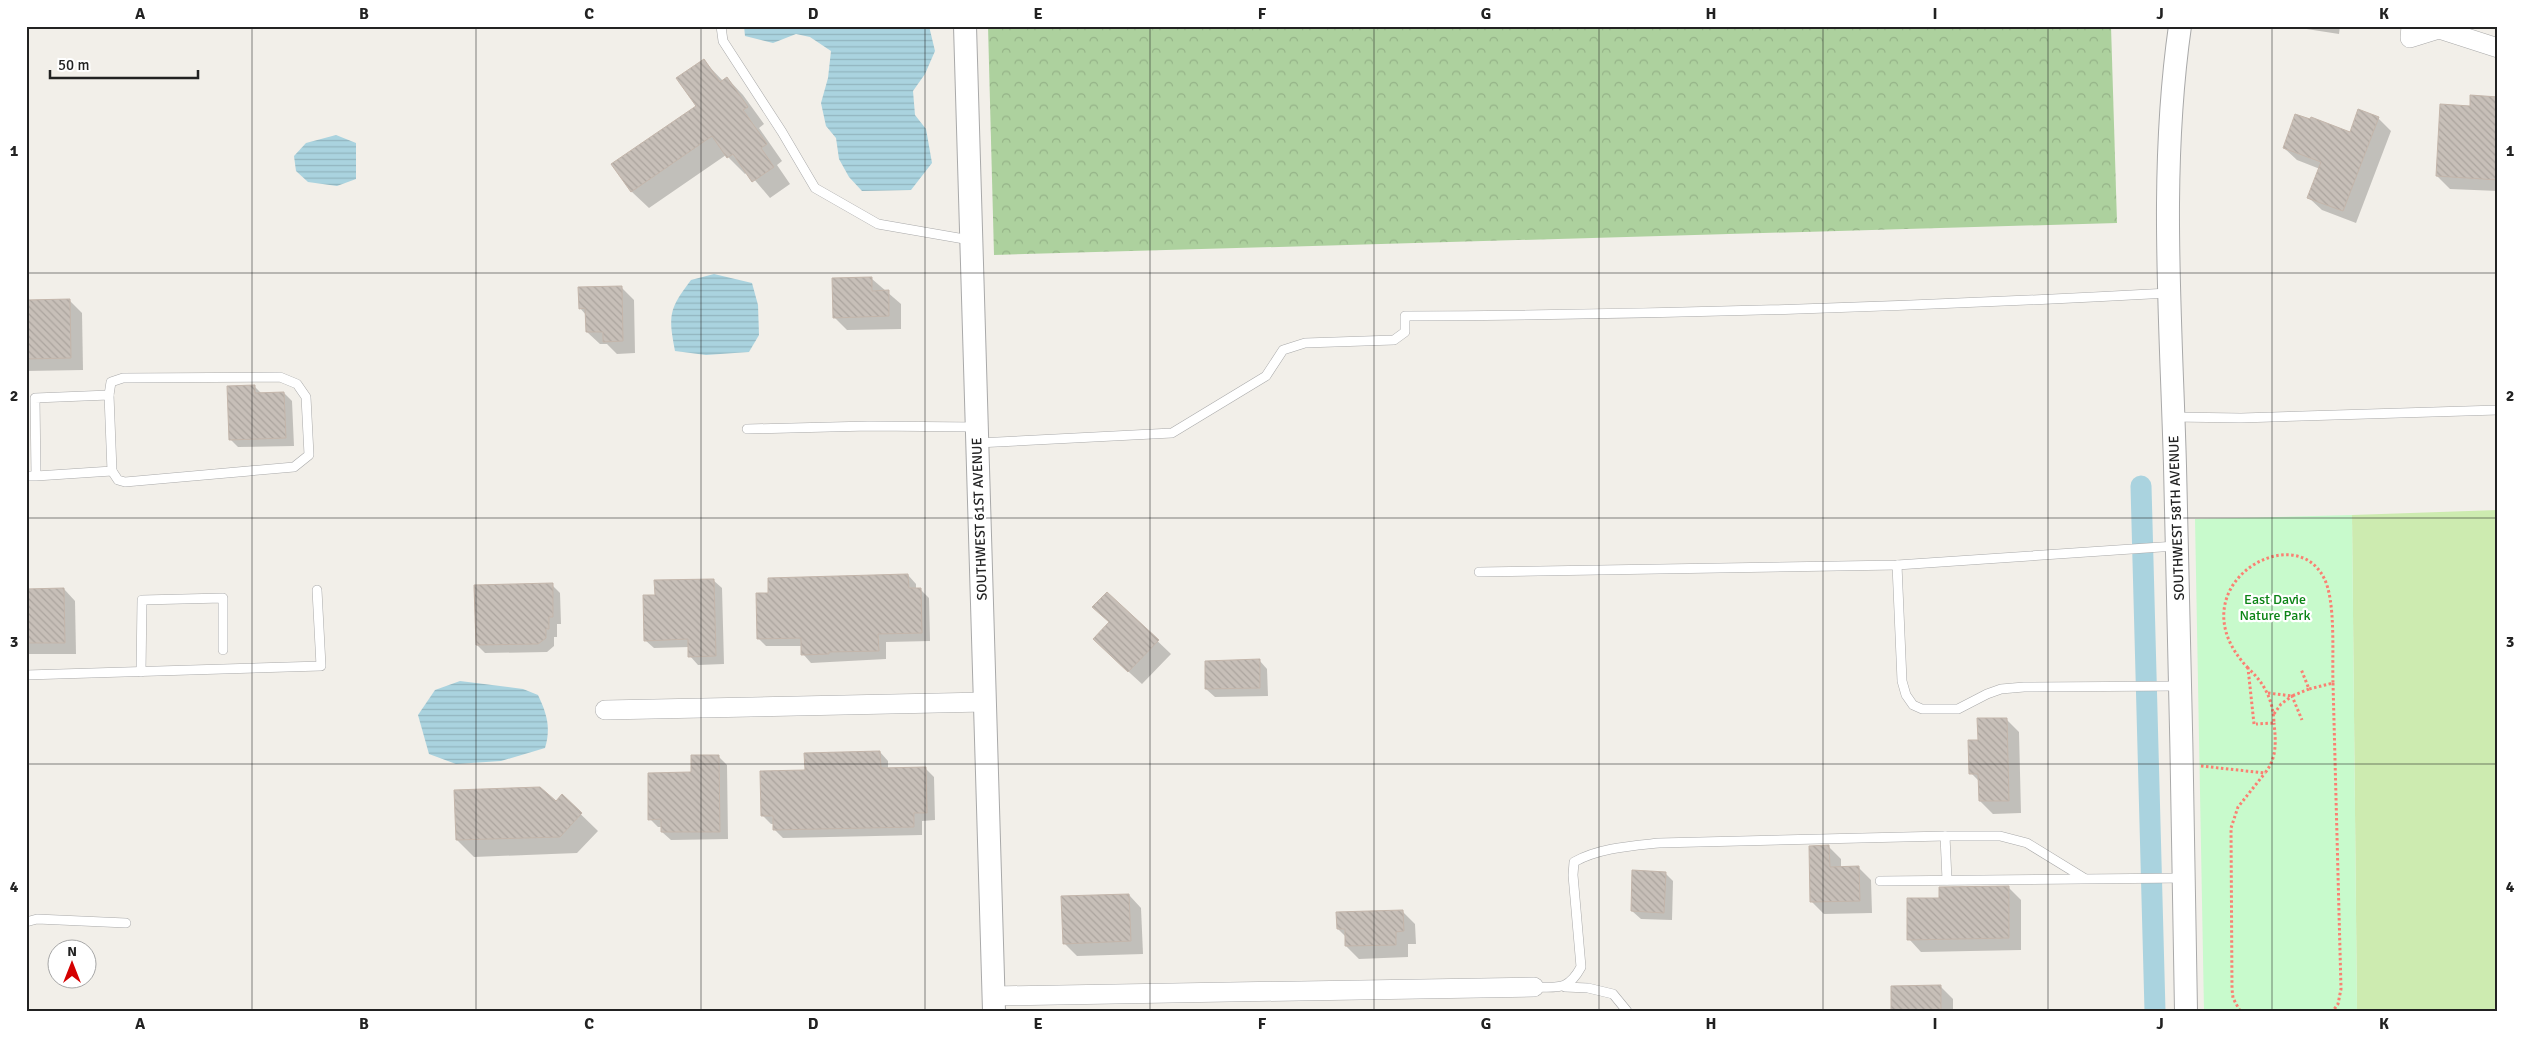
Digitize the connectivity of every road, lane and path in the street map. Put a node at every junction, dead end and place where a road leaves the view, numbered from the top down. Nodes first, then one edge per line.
1 (721, 26) edge
2 (965, 26) edge
3 (2180, 26) edge
4 (2411, 26) edge
5 (2498, 48) edge
6 (970, 240) junction
7 (2170, 293) junction
8 (109, 395) junction
9 (2498, 410) edge
10 (2174, 417) junction
11 (747, 429) dead end
12 (976, 435) junction
13 (112, 471) junction
14 (26, 476) edge
15 (36, 476) junction
16 (2170, 546) junction
17 (1897, 565) junction
18 (1479, 572) dead end
19 (317, 590) dead end
20 (223, 650) dead end
21 (2248, 668) junction
22 (2301, 669) dead end
23 (141, 672) junction
24 (26, 675) edge
25 (2333, 684) junction
26 (2170, 686) junction
27 (2309, 689) junction
28 (2268, 693) junction
29 (2292, 696) junction
30 (984, 702) junction
31 (605, 710) dead end
32 (2274, 715) junction
33 (2302, 720) dead end
34 (2274, 724) junction
35 (2201, 766) dead end
36 (2264, 773) junction
37 (1945, 836) junction
38 (2084, 878) junction
39 (2183, 878) junction
40 (1946, 880) junction
41 (1880, 881) dead end
42 (26, 922) edge
43 (126, 923) dead end
44 (1534, 987) joint
45 (1565, 987) junction
46 (994, 1004) edge
47 (1628, 1011) edge
48 (2186, 1011) edge
49 (2240, 1011) edge
50 (2333, 1011) edge

1 - 6 lane
2 - 6 street, SOUTHWEST 61ST AVENUE
3 - 7 street, SOUTHWEST 58TH AVENUE
4 - 5 street
6 - 12 street, SOUTHWEST 61ST AVENUE
7 - 10 street, SOUTHWEST 58TH AVENUE
7 - 12 lane
8 - 13 lane
8 - 13 lane
8 - 15 lane
9 - 10 lane
10 - 16 street, SOUTHWEST 58TH AVENUE
11 - 12 lane
12 - 30 street, SOUTHWEST 61ST AVENUE
13 - 15 lane
14 - 15 lane
16 - 17 lane
16 - 26 street, SOUTHWEST 58TH AVENUE
17 - 18 lane
17 - 26 lane
19 - 23 lane
20 - 23 lane
21 - 25 path
21 - 28 path
21 - 34 path
22 - 27 path
23 - 24 lane
25 - 27 path
25 - 50 path
26 - 39 street, SOUTHWEST 58TH AVENUE
27 - 29 path
28 - 29 path
28 - 32 path
29 - 32 path
29 - 33 path
30 - 31 street
30 - 46 street, SOUTHWEST 61ST AVENUE
32 - 34 path
34 - 36 path
35 - 36 path
36 - 49 path
37 - 38 lane
37 - 40 lane
37 - 45 lane
38 - 39 lane
38 - 40 lane
39 - 48 street, SOUTHWEST 58TH AVENUE
40 - 41 lane
42 - 43 lane
44 - 45 lane
44 - 46 street
45 - 47 lane

